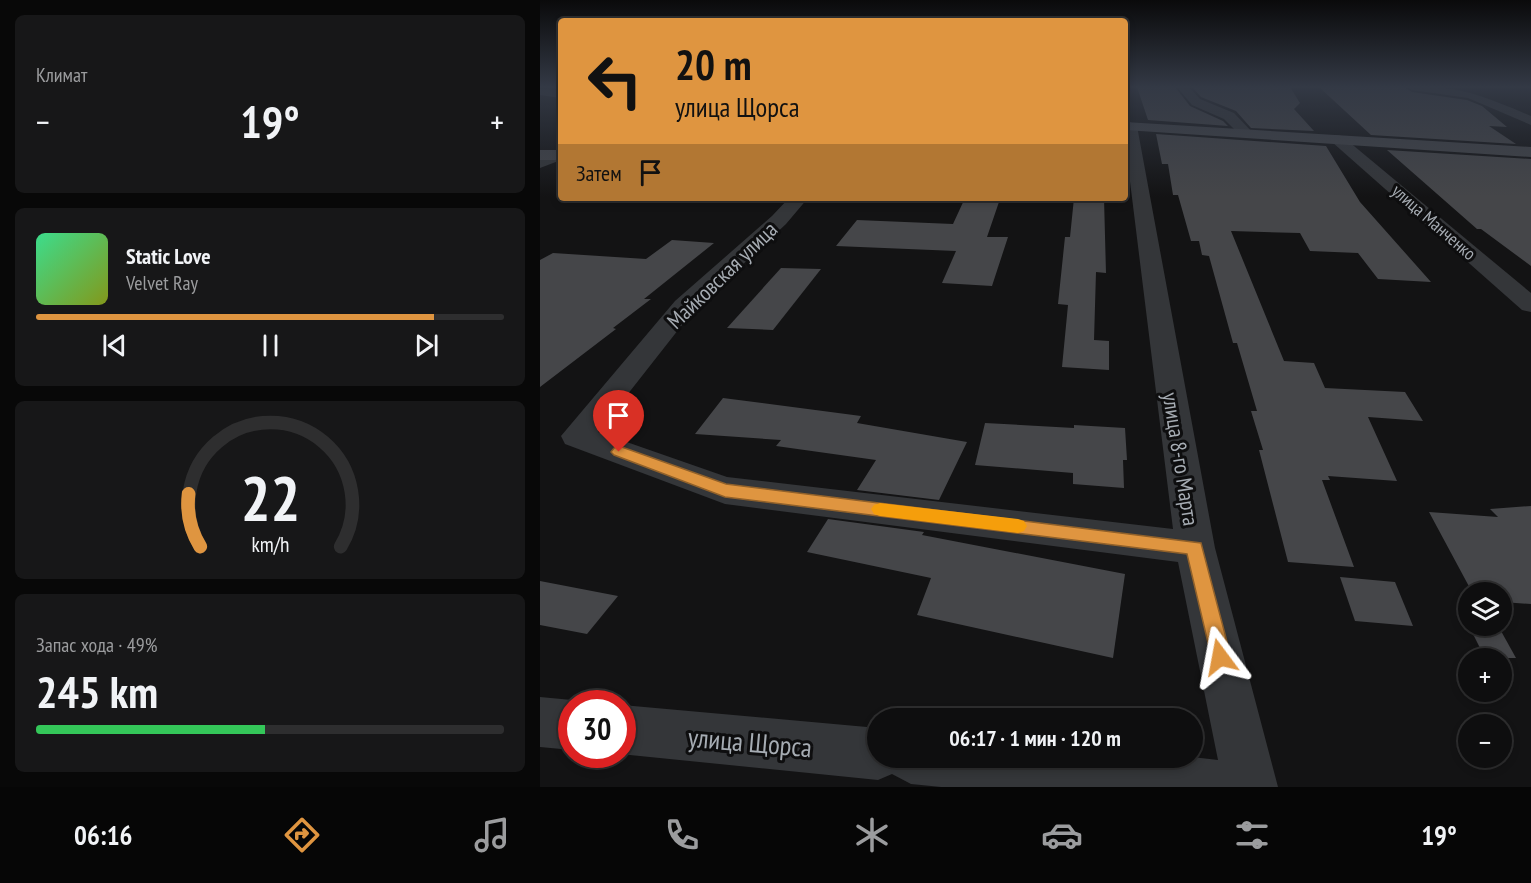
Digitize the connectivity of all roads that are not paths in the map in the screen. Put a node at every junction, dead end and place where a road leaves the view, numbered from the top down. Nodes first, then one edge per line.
1 (1237, 124) edge
2 (1128, 126) edge
3 (1128, 132) edge
4 (1247, 134) junction
5 (1337, 139) junction
6 (1531, 152) edge
7 (540, 155) edge
8 (558, 155) edge
9 (558, 156) edge
10 (540, 163) edge
11 (796, 201) edge
12 (1531, 305) edge
13 (1195, 548) junction
14 (540, 722) edge
15 (558, 724) edge
16 (636, 731) edge
17 (867, 753) edge
18 (1018, 768) edge
19 (1221, 787) edge
20 (1251, 787) edge

1 - 4 street
2 - 4 street
3 - 13 street, улица 8-го Марта
4 - 5 street
5 - 6 street
5 - 12 street, улица Манченко
7 - 8 street
9 - 10 street
11 - 13 street, Майковская улица
13 - 20 street, улица 8-го Марта
14 - 15 street
16 - 17 street, улица Щорса
18 - 19 street

